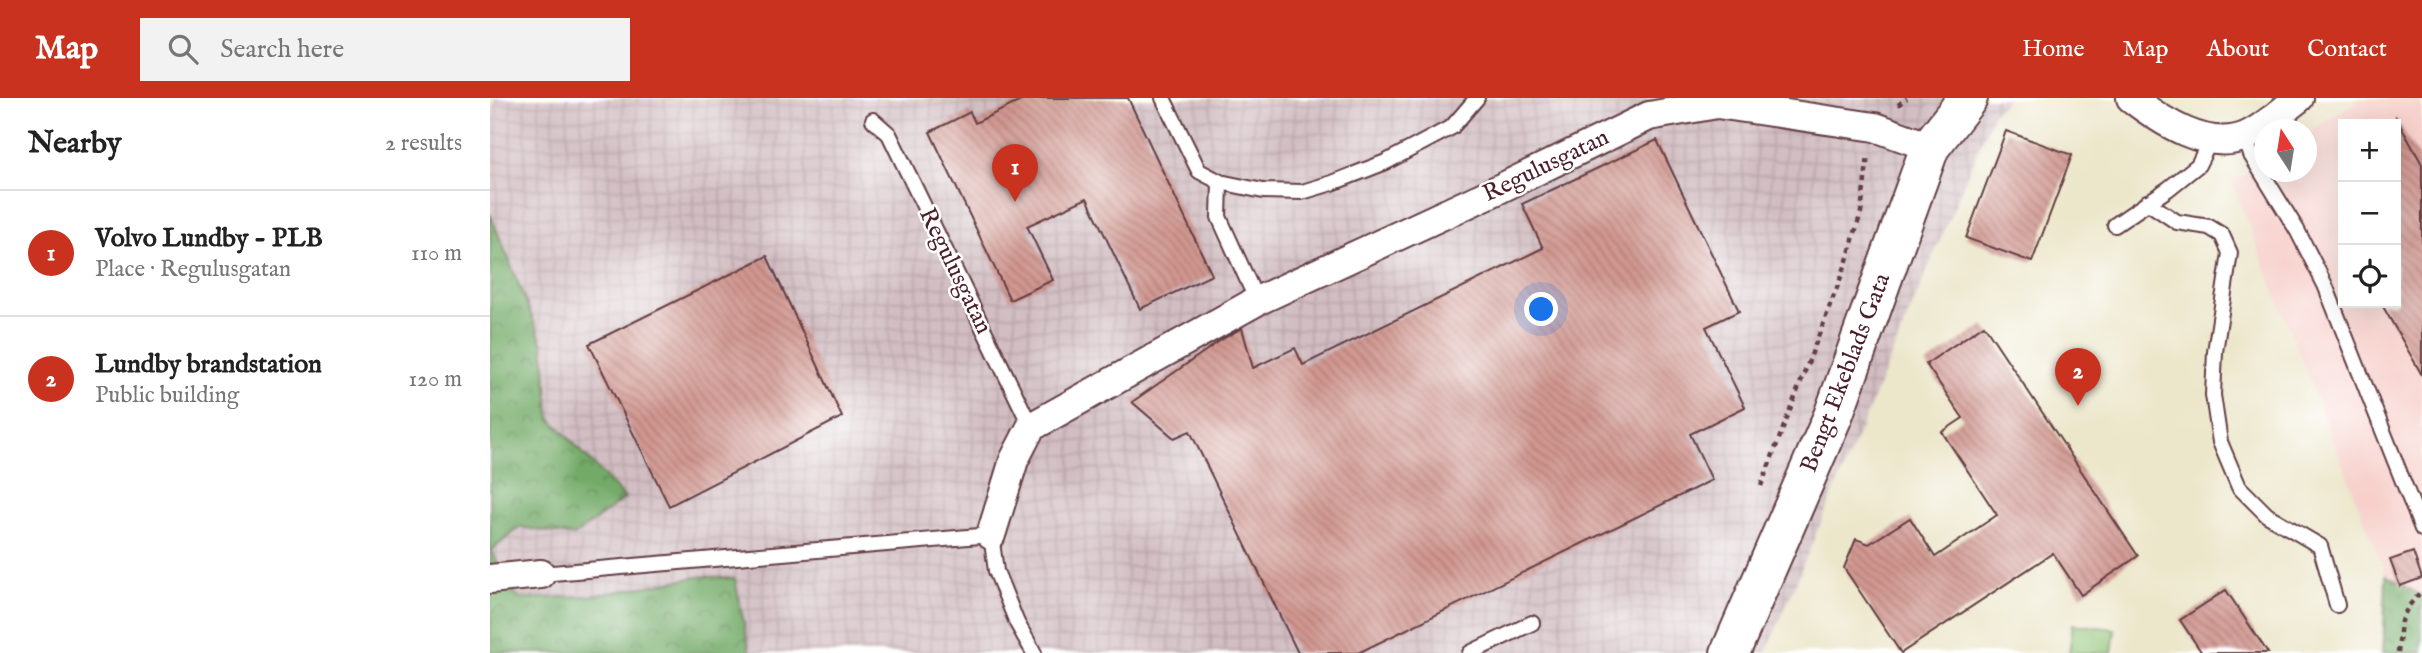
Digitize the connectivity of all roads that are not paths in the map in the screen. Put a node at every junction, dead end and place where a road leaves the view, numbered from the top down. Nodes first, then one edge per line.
1 (1163, 98) edge
2 (1477, 98) edge
3 (1968, 98) edge
4 (2131, 98) edge
5 (2300, 98) edge
6 (1781, 105) edge
7 (873, 120) dead end
8 (2245, 136) junction
9 (2210, 141) junction
10 (1930, 148) junction
11 (1220, 182) junction
12 (2147, 202) junction
13 (2115, 225) dead end
14 (1257, 301) junction
15 (1031, 427) junction
16 (2422, 530) edge
17 (991, 535) junction
18 (541, 574) joint
19 (490, 579) edge
20 (2337, 605) dead end
21 (1532, 624) dead end
22 (1034, 653) edge
23 (1470, 653) edge
24 (1730, 653) edge

1 - 11 lane
2 - 11 lane
3 - 10 street, Bengt Ekeblads Gata
4 - 9 street
5 - 8 street
6 - 10 street, Regulusgatan
6 - 14 street, Regulusgatan
7 - 15 lane, Regulusgatan
8 - 9 street
8 - 16 lane
9 - 12 lane
10 - 24 street, Bengt Ekeblads Gata
11 - 14 lane
12 - 13 lane
12 - 20 lane
14 - 15 street, Regulusgatan
15 - 17 street
17 - 18 lane
17 - 22 lane
18 - 19 street
21 - 23 lane

